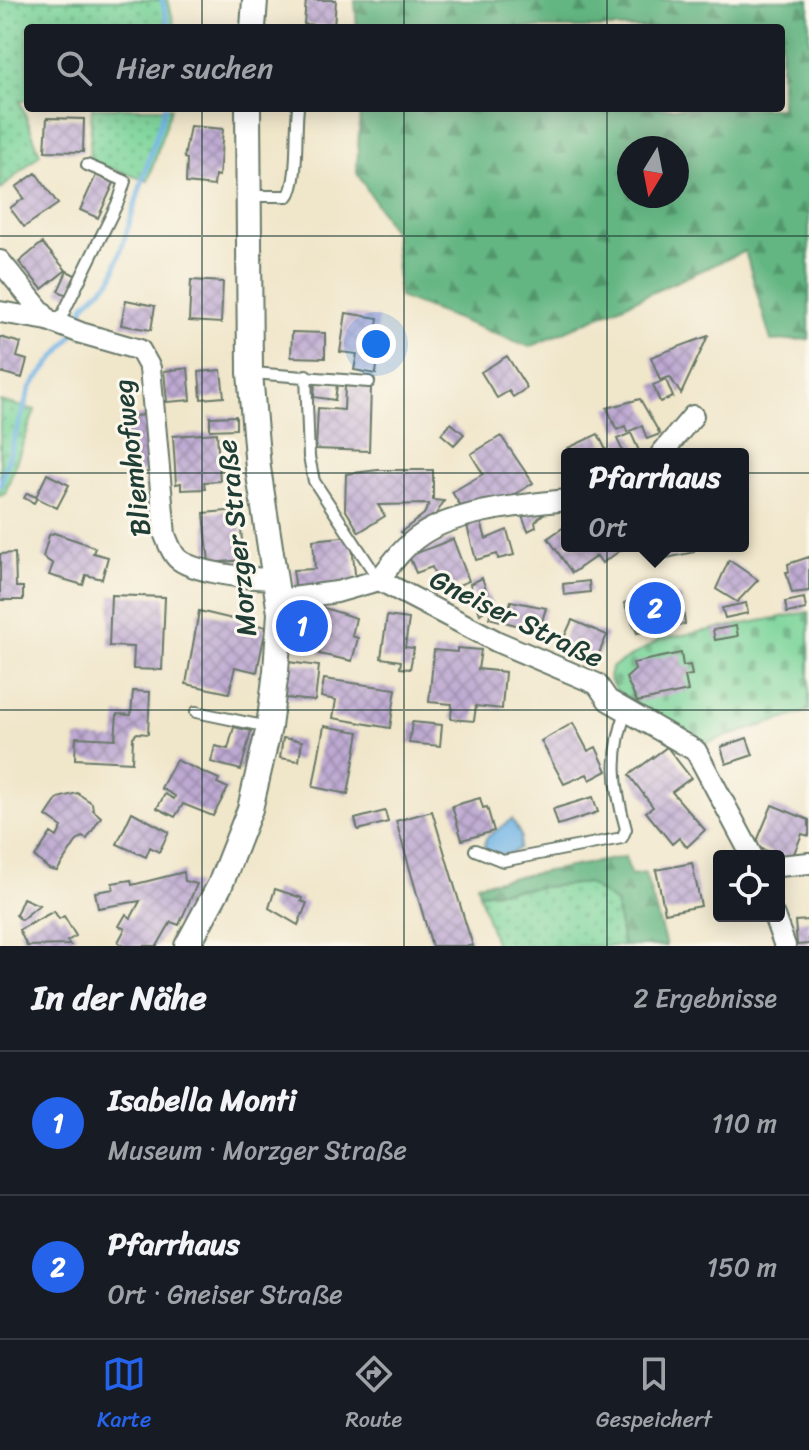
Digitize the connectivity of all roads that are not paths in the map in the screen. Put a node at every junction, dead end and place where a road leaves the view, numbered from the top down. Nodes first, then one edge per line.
1 (255, 0) edge
2 (253, 24) edge
3 (248, 112) edge
4 (297, 112) edge
5 (87, 165) dead end
6 (247, 196) junction
7 (0, 261) edge
8 (0, 312) edge
9 (64, 326) junction
10 (250, 373) junction
11 (306, 375) junction
12 (369, 382) dead end
13 (693, 416) dead end
14 (666, 448) edge
15 (561, 501) edge
16 (379, 580) junction
17 (275, 589) junction
18 (627, 710) junction
19 (196, 712) dead end
20 (269, 727) junction
21 (475, 850) dead end
22 (749, 850) edge
23 (809, 863) edge
24 (785, 865) edge
25 (776, 922) edge
26 (187, 946) edge
27 (785, 946) edge

1 - 2 street
3 - 6 street, Morzger Straße
4 - 6 lane
5 - 9 lane
6 - 10 street, Morzger Straße
7 - 9 street
8 - 9 street, Bliemhofweg
9 - 17 street, Bliemhofweg
10 - 11 lane
10 - 17 street, Morzger Straße
11 - 12 lane
11 - 16 lane
13 - 14 street
15 - 16 street
16 - 17 street
16 - 18 street, Gneiser Straße
17 - 20 street, Morzger Straße
18 - 21 lane
18 - 22 street, Gneiser Straße
19 - 20 lane
20 - 26 street, Morzger Straße
23 - 24 street
25 - 27 street

